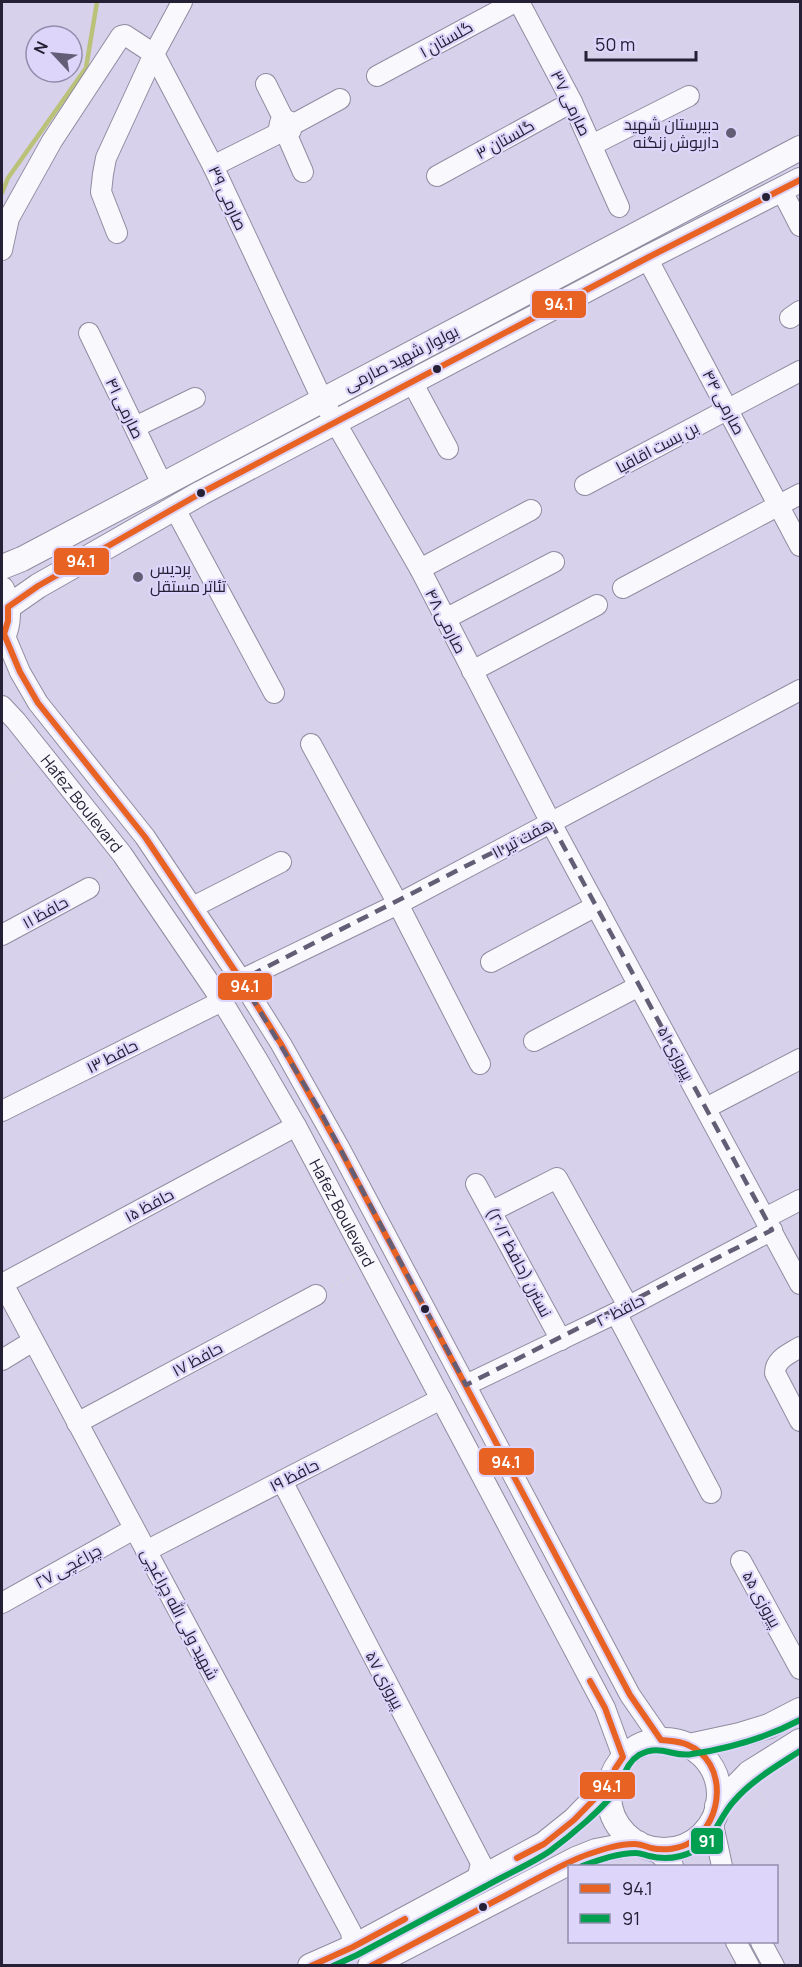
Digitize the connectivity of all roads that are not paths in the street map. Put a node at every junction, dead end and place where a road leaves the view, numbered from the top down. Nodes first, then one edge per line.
1 (182, 2) edge
2 (514, 2) edge
3 (519, 2) edge
4 (154, 54) junction
5 (377, 76) dead end
6 (266, 84) dead end
7 (689, 96) dead end
8 (340, 99) dead end
9 (572, 102) junction
10 (286, 127) junction
11 (592, 145) junction
12 (801, 148) edge
13 (213, 166) junction
14 (303, 172) dead end
15 (437, 176) dead end
16 (791, 185) edge
17 (619, 207) dead end
18 (801, 226) edge
19 (117, 233) dead end
20 (2, 250) edge
21 (647, 258) junction
22 (89, 333) dead end
23 (801, 371) edge
24 (412, 382) junction
25 (195, 398) dead end
26 (322, 399) junction
27 (728, 410) junction
28 (335, 423) junction
29 (135, 427) junction
30 (448, 449) dead end
31 (162, 484) junction
32 (585, 485) dead end
33 (801, 494) edge
34 (779, 505) junction
35 (175, 508) junction
36 (531, 510) dead end
37 (801, 546) edge
38 (554, 562) dead end
39 (2, 567) edge
40 (420, 569) junction
41 (623, 588) dead end
42 (5, 598) edge
43 (597, 605) dead end
44 (445, 619) junction
45 (3, 636) edge
46 (472, 671) junction
47 (801, 690) edge
48 (274, 693) dead end
49 (2, 706) edge
50 (311, 744) dead end
51 (551, 823) junction
52 (281, 862) dead end
53 (89, 888) road end
54 (398, 904) junction
55 (596, 906) junction
56 (192, 907) junction
57 (2, 935) edge
58 (491, 962) dead end
59 (241, 980) junction
60 (639, 986) junction
61 (222, 1001) junction
62 (534, 1041) dead end
63 (801, 1059) edge
64 (480, 1064) dead end
65 (706, 1108) junction
66 (2, 1112) edge
67 (296, 1126) junction
68 (476, 1184) dead end
69 (801, 1200) edge
70 (492, 1211) junction
71 (769, 1224) junction
72 (2, 1283) edge
73 (801, 1284) edge
74 (316, 1295) road end
75 (8, 1308) edge
76 (622, 1310) junction
77 (561, 1340) junction
78 (33, 1341) junction
79 (801, 1347) edge
80 (2, 1360) edge
81 (466, 1385) junction
82 (441, 1398) junction
83 (801, 1421) edge
84 (77, 1423) junction
85 (282, 1481) junction
86 (711, 1492) dead end
87 (134, 1529) junction
88 (146, 1551) junction
89 (741, 1561) dead end
90 (2, 1603) edge
91 (801, 1669) edge
92 (801, 1710) edge
93 (661, 1740) junction
94 (801, 1741) edge
95 (689, 1746) junction
96 (623, 1758) junction
97 (610, 1783) junction
98 (715, 1813) junction
99 (645, 1846) junction
100 (672, 1865) edge
101 (722, 1865) edge
102 (477, 1880) junction
103 (737, 1943) edge
104 (762, 1943) edge
105 (353, 1947) junction
106 (310, 1965) edge
107 (370, 1965) edge
108 (749, 1965) edge
109 (774, 1965) edge

1 - 4 street
2 - 5 street, گلستان ۱
3 - 9 street, صارمی ۳۷
4 - 13 street, صارمی ۳۹
4 - 19 street
4 - 20 street
6 - 10 street
7 - 11 street
8 - 10 street
9 - 11 street, صارمی ۳۷
9 - 15 street, گلستان ۳
10 - 13 street
10 - 14 street
11 - 17 street, صارمی ۳۷
12 - 26 main road, بولوار شهید صارمی
13 - 26 street, صارمی ۳۹
16 - 18 street
16 - 21 main road, بولوار شهید صارمی
21 - 24 main road, بولوار شهید صارمی
21 - 27 street, صارمی ۴۴
22 - 29 street, صارمی ۴۱
23 - 27 street, بن بست اقاقیا
24 - 28 main road, بولوار شهید صارمی
24 - 30 street
25 - 29 street
26 - 28 street, صارمی ۳۹
26 - 31 main road, بولوار شهید صارمی
27 - 32 street, بن بست اقاقیا
27 - 34 street, صارمی ۴۴
28 - 35 main road, بولوار شهید صارمی
28 - 40 street, صارمی ۴۸
29 - 31 street, صارمی ۴۱
31 - 39 main road, بولوار شهید صارمی
33 - 34 street
34 - 37 street, صارمی ۴۴
34 - 41 street
35 - 42 main road, بولوار شهید صارمی
35 - 48 street
36 - 40 street
38 - 44 street
40 - 44 street, صارمی ۴۸
42 - 45 main road
43 - 46 street
44 - 46 street, صارمی ۴۸
45 - 56 street, Hafez Boulevard
46 - 51 street, صارمی ۴۸
47 - 51 street, هفت تیر ۱۱
49 - 61 street, Hafez Boulevard
50 - 54 street
51 - 54 street, هفت تیر ۱۱
51 - 55 street, پیروزی ۵۱
52 - 56 street
53 - 57 street, حافظ ۱۱
54 - 59 street, هفت تیر ۱۱
54 - 64 street
55 - 58 street
55 - 60 street, پیروزی ۵۱
56 - 59 street, Hafez Boulevard
59 - 81 street, Hafez Boulevard
60 - 62 street
60 - 65 street, پیروزی ۵۱
61 - 66 street, حافط ۱۳
61 - 67 street, Hafez Boulevard
63 - 65 street
65 - 71 street, پیروزی ۵۱
67 - 72 street, حافظ ۱۵
67 - 82 street, Hafez Boulevard
68 - 70 street, نسترن (حافظ ۲۰/۲)
69 - 71 street, حافظ ۲۰
70 - 76 street
70 - 77 street, نسترن (حافظ ۲۰/۲)
71 - 73 street, پیروزی ۵۱
71 - 76 street, حافظ ۲۰
72 - 75 street, شهید ولی الله چراغچی
74 - 84 street, حافظ ۱۷
75 - 78 street, شهید ولی الله چراغچی
76 - 77 street, حافظ ۲۰
76 - 86 street
77 - 81 street, حافظ ۲۰
78 - 80 street
78 - 84 street, شهید ولی الله چراغچی
79 - 83 street
81 - 93 street, Hafez Boulevard
82 - 85 street, حافظ ۱۹
82 - 96 street, Hafez Boulevard
84 - 87 street, شهید ولی الله چراغچی
85 - 88 street, حافظ ۱۹
85 - 102 street, پیروزی ۵۷
87 - 88 street, شهید ولی الله چراغچی
87 - 90 street, چراغچی ۲۷
88 - 105 street, شهید ولی الله چراغچی
89 - 91 street, پیروزی ۵۵
92 - 95 main road
93 - 95 main road
93 - 96 main road
94 - 98 main road
95 - 98 main road
96 - 97 main road
97 - 99 main road
97 - 102 main road
98 - 99 main road
98 - 101 street
99 - 100 street
99 - 107 main road
102 - 105 main road
103 - 108 street
104 - 109 street
105 - 106 main road

